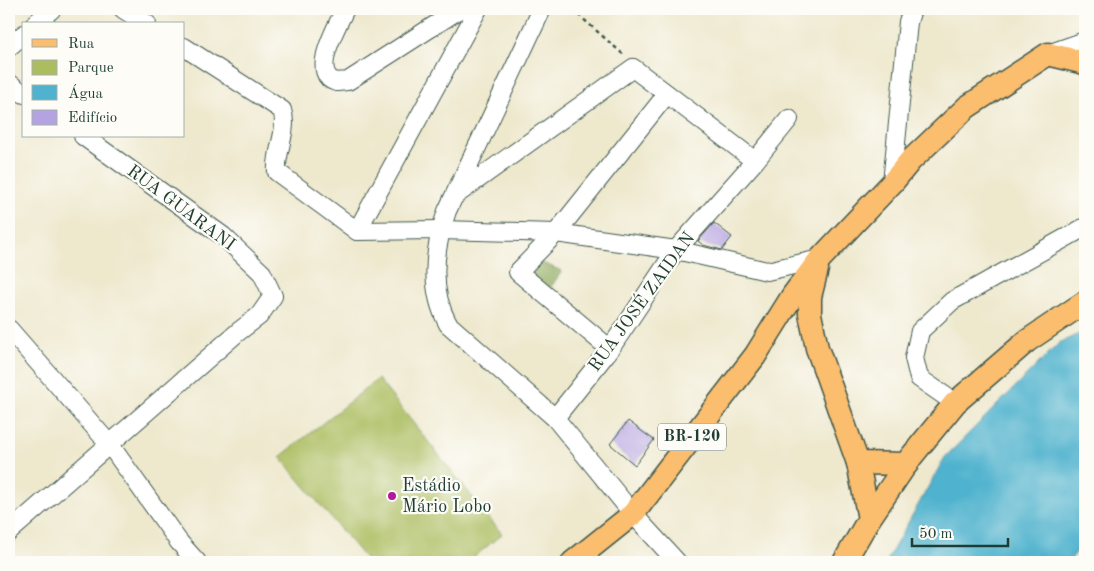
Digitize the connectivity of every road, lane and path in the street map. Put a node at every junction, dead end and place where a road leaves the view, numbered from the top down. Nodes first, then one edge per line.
1 (52, 9) edge
2 (123, 9) edge
3 (345, 9) edge
4 (460, 9) edge
5 (478, 9) edge
6 (542, 9) edge
7 (572, 9) edge
8 (912, 9) edge
9 (37, 22) edge
10 (144, 22) edge
11 (22, 36) edge
12 (1085, 41) edge
13 (9, 47) edge
14 (185, 48) edge
15 (1048, 54) junction
16 (1085, 63) edge
17 (633, 68) junction
18 (9, 83) edge
19 (22, 93) edge
20 (667, 94) junction
21 (789, 118) dead end
22 (86, 138) edge
23 (755, 162) junction
24 (892, 183) junction
25 (453, 197) junction
26 (1085, 227) edge
27 (440, 230) junction
28 (366, 231) junction
29 (556, 233) junction
30 (676, 250) junction
31 (820, 259) junction
32 (1085, 302) edge
33 (9, 329) edge
34 (610, 349) junction
35 (949, 410) junction
36 (555, 418) junction
37 (110, 445) junction
38 (909, 461) junction
39 (858, 463) junction
40 (633, 514) junction
41 (869, 518) junction
42 (9, 532) edge
43 (197, 562) edge
44 (573, 562) edge
45 (677, 562) edge
46 (844, 562) edge

1 - 9 street
2 - 10 street
3 - 4 street
5 - 28 street
6 - 25 street
7 - 17 path
8 - 24 street
11 - 13 street
12 - 15 street
14 - 28 street
15 - 16 main road
15 - 24 main road
17 - 20 street
17 - 25 street
18 - 19 street
20 - 23 street
20 - 29 street
21 - 23 street, RUA JOSÉ ZAIDAN
22 - 37 street, RUA GUARANI
23 - 30 street, RUA JOSÉ ZAIDAN
24 - 31 main road
25 - 27 street
26 - 35 street
27 - 28 street
27 - 29 street
27 - 36 street
29 - 30 street
29 - 34 street
30 - 31 street
30 - 34 street, RUA JOSÉ ZAIDAN
31 - 39 main road
31 - 40 main road, BR-120
32 - 35 main road
33 - 37 street
34 - 36 street, RUA JOSÉ ZAIDAN
35 - 38 main road
36 - 40 street
37 - 42 street
37 - 43 street
38 - 39 main road
38 - 41 main road
39 - 41 main road
40 - 44 main road, BR-120
40 - 45 street
41 - 46 main road

